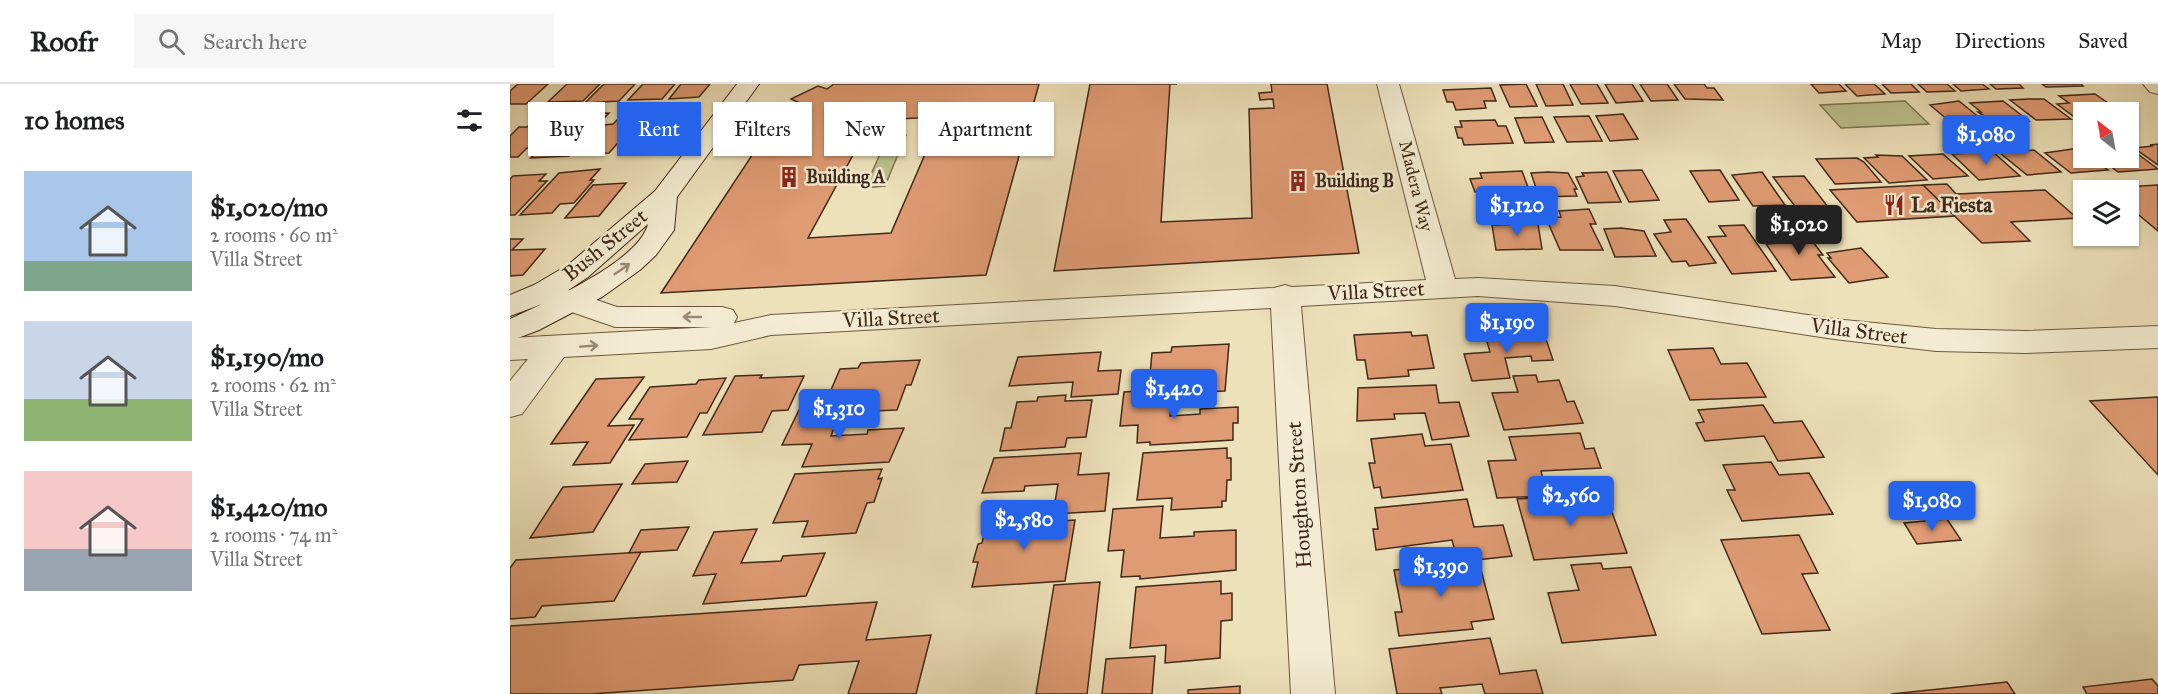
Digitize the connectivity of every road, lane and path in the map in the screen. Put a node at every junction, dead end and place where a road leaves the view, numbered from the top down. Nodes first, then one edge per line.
1 (769, 84) edge
2 (1388, 84) edge
3 (2154, 84) edge
4 (2158, 87) edge
5 (743, 92) edge
6 (664, 197) junction
7 (1443, 288) junction
8 (544, 292) junction
9 (1285, 296) junction
10 (573, 302) junction
11 (510, 306) edge
12 (771, 325) junction
13 (510, 331) edge
14 (2158, 337) edge
15 (554, 348) junction
16 (510, 349) edge
17 (510, 405) edge
18 (1312, 694) edge

1 - 5 street, Bush Street
2 - 7 street, Madera Way
3 - 4 street
5 - 6 street, Bush Street
6 - 8 street, Bush Street
10 -> 6 street, Bush Street
7 - 9 street, Villa Street
7 - 14 street, Villa Street
8 - 10 street, Villa Street
8 - 11 street
9 - 12 street, Villa Street
9 - 18 street, Houghton Street
12 -> 10 street, Villa Street
10 - 13 street, Bush Street
15 -> 12 street, Villa Street
15 - 16 street, Villa Street
15 - 17 street

